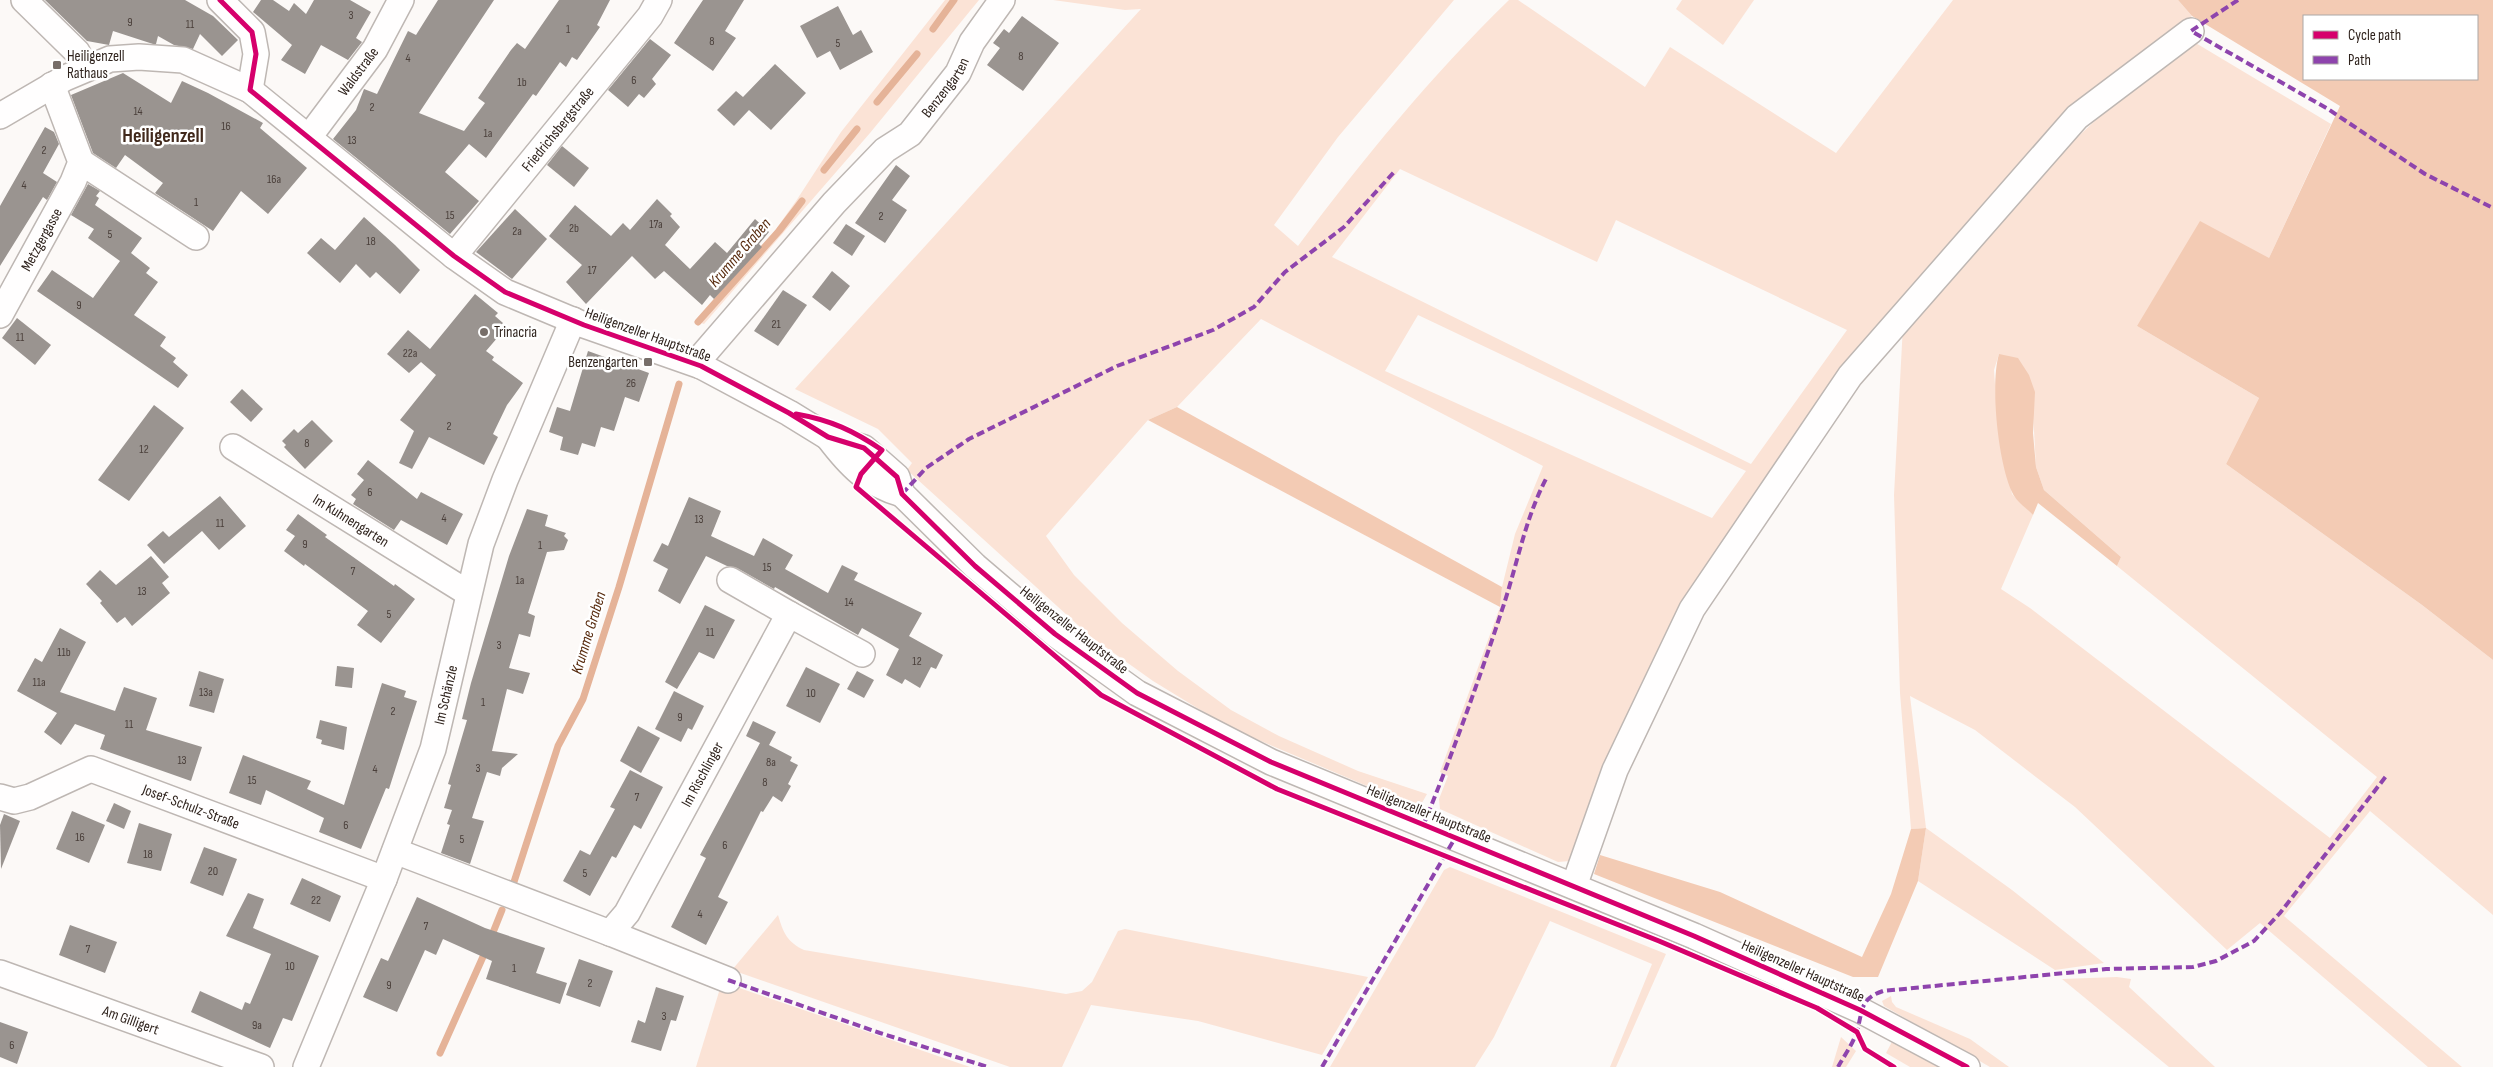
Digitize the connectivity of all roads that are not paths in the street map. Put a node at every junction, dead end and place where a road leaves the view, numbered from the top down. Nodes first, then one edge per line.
1 (24, 0) edge
2 (220, 0) edge
3 (401, 0) edge
4 (659, 0) edge
5 (1002, 0) edge
6 (2191, 32) dead end
7 (86, 68) junction
8 (52, 85) junction
9 (250, 90) junction
10 (0, 116) edge
11 (309, 137) junction
12 (81, 162) junction
13 (196, 238) dead end
14 (454, 256) junction
15 (0, 315) edge
16 (573, 320) junction
17 (701, 366) junction
18 (233, 447) dead end
19 (730, 580) dead end
20 (468, 594) junction
21 (789, 614) junction
22 (862, 654) dead end
23 (0, 797) edge
24 (395, 851) junction
25 (384, 880) junction
26 (1574, 886) junction
27 (610, 934) junction
28 (0, 973) edge
29 (728, 980) dead end
30 (260, 1067) edge
31 (306, 1067) edge
32 (1967, 1067) edge

1 - 7 street
2 - 9 street
3 - 11 street, Waldstraße
4 - 14 street, Friedrichsbergstraße
5 - 17 street, Benzengarten
6 - 26 street
7 - 8 street, Heiligenzeller Hauptstraße
7 - 9 street, Heiligenzeller Hauptstraße
8 - 10 street, Heiligenzeller Hauptstraße
8 - 12 street
9 - 11 street, Heiligenzeller Hauptstraße
11 - 14 street, Heiligenzeller Hauptstraße
12 - 13 street
12 - 15 street, Metzgergasse
14 - 16 street, Heiligenzeller Hauptstraße
16 - 17 street, Heiligenzeller Hauptstraße
16 - 20 street, Im Schänzle
17 - 26 street, Heiligenzeller Hauptstraße
18 - 20 street, Im Kuhnengarten
19 - 21 street
20 - 24 street, Im Schänzle
21 - 22 street
21 - 27 street, Im Rischlinger
23 - 25 street, Josef-Schulz-Straße
24 - 25 street, Im Schänzle
24 - 27 street
25 - 31 street, Im Schänzle
26 - 32 street, Heiligenzeller Hauptstraße
27 - 29 street
28 - 30 street, Am Gilligert

